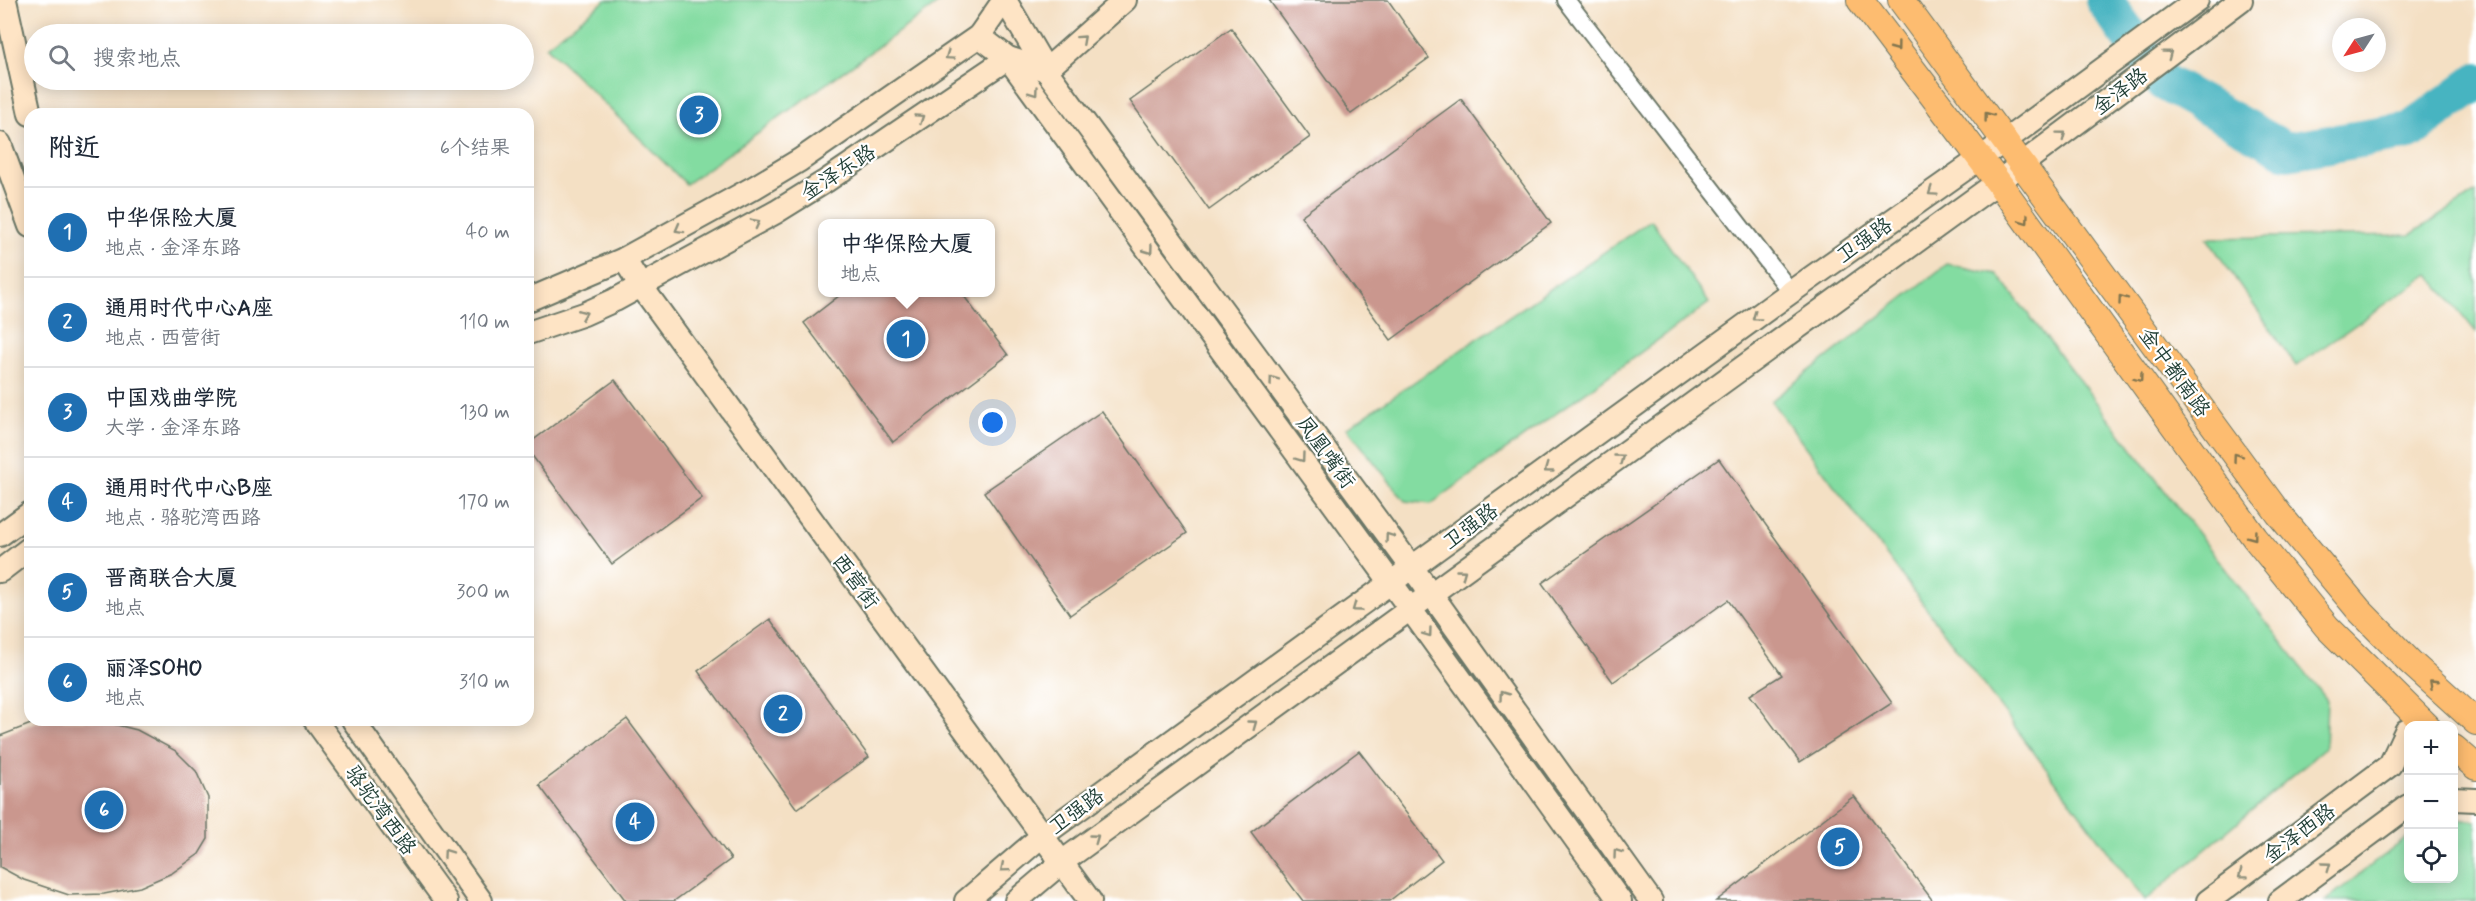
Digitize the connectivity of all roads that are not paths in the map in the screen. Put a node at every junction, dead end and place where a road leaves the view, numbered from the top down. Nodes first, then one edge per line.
1 (4, 0) edge
2 (1004, 0) edge
3 (1125, 0) edge
4 (1566, 0) edge
5 (1860, 0) edge
6 (1900, 0) edge
7 (2196, 0) edge
8 (2241, 0) edge
9 (979, 36) junction
10 (1008, 58) junction
11 (1047, 70) junction
12 (24, 88) edge
13 (25, 90) edge
14 (29, 108) edge
15 (2006, 141) junction
16 (0, 144) edge
17 (1980, 159) junction
18 (2023, 164) junction
19 (1998, 182) junction
20 (24, 210) edge
21 (624, 259) junction
22 (641, 286) junction
23 (1791, 291) junction
24 (534, 297) edge
25 (534, 331) edge
26 (24, 517) edge
27 (0, 535) edge
28 (24, 553) edge
29 (1412, 568) junction
30 (0, 571) edge
31 (1392, 582) junction
32 (1432, 595) junction
33 (1411, 610) junction
34 (2411, 721) edge
35 (2476, 722) edge
36 (319, 726) edge
37 (357, 726) edge
38 (2404, 746) edge
39 (2458, 751) edge
40 (2476, 767) edge
41 (2458, 799) edge
42 (2476, 800) edge
43 (2404, 810) edge
44 (1042, 835) junction
45 (1062, 862) junction
46 (446, 901) edge
47 (481, 901) edge
48 (966, 901) edge
49 (1017, 901) edge
50 (1090, 901) edge
51 (1620, 901) edge
52 (1651, 901) edge
53 (2208, 901) edge
54 (2280, 901) edge

1 - 12 street
2 - 9 street, 金泽东路
2 - 11 street, 凤凰嘴街
11 -> 3 street
4 - 23 street
5 -> 17 main road, 金中都南路
15 -> 6 main road, 金中都南路
7 - 15 street, 金泽路
18 -> 8 street, 金泽路
9 - 10 street, 凤凰嘴街
9 -> 21 street, 金泽东路
10 - 11 street
22 -> 10 street, 金泽东路
10 -> 31 street, 凤凰嘴街
29 -> 11 street, 凤凰嘴街
13 - 14 street
15 - 17 street, 金泽路
15 - 18 main road, 金中都南路
16 - 20 street
17 - 19 main road, 金中都南路
17 -> 23 street, 卫强路
18 - 19 street, 金泽路
35 -> 18 main road, 金中都南路
32 -> 19 street, 卫强路
19 -> 34 main road, 金中都南路
21 - 22 street, 西营街
21 - 24 street, 金泽东路
25 -> 22 street, 金泽东路
22 - 44 street, 西营街
23 -> 29 street, 卫强路
26 - 27 street
28 - 30 street
29 - 31 street, 卫强路
29 - 32 street, 凤凰嘴街
31 - 33 street, 凤凰嘴街
31 -> 44 street, 卫强路
32 - 33 street, 卫强路
52 -> 32 street, 凤凰嘴街
45 -> 33 street, 卫强路
33 -> 51 street, 凤凰嘴街
36 - 46 street, 骆驼湾西路
47 -> 37 street, 骆驼湾西路
38 -> 53 street, 金泽西路
39 - 40 main road
41 - 42 street
54 -> 43 street, 金泽西路
44 - 45 street, 西营街
44 -> 48 street, 卫强路
45 - 49 street, 卫强路
45 - 50 street, 西营街

